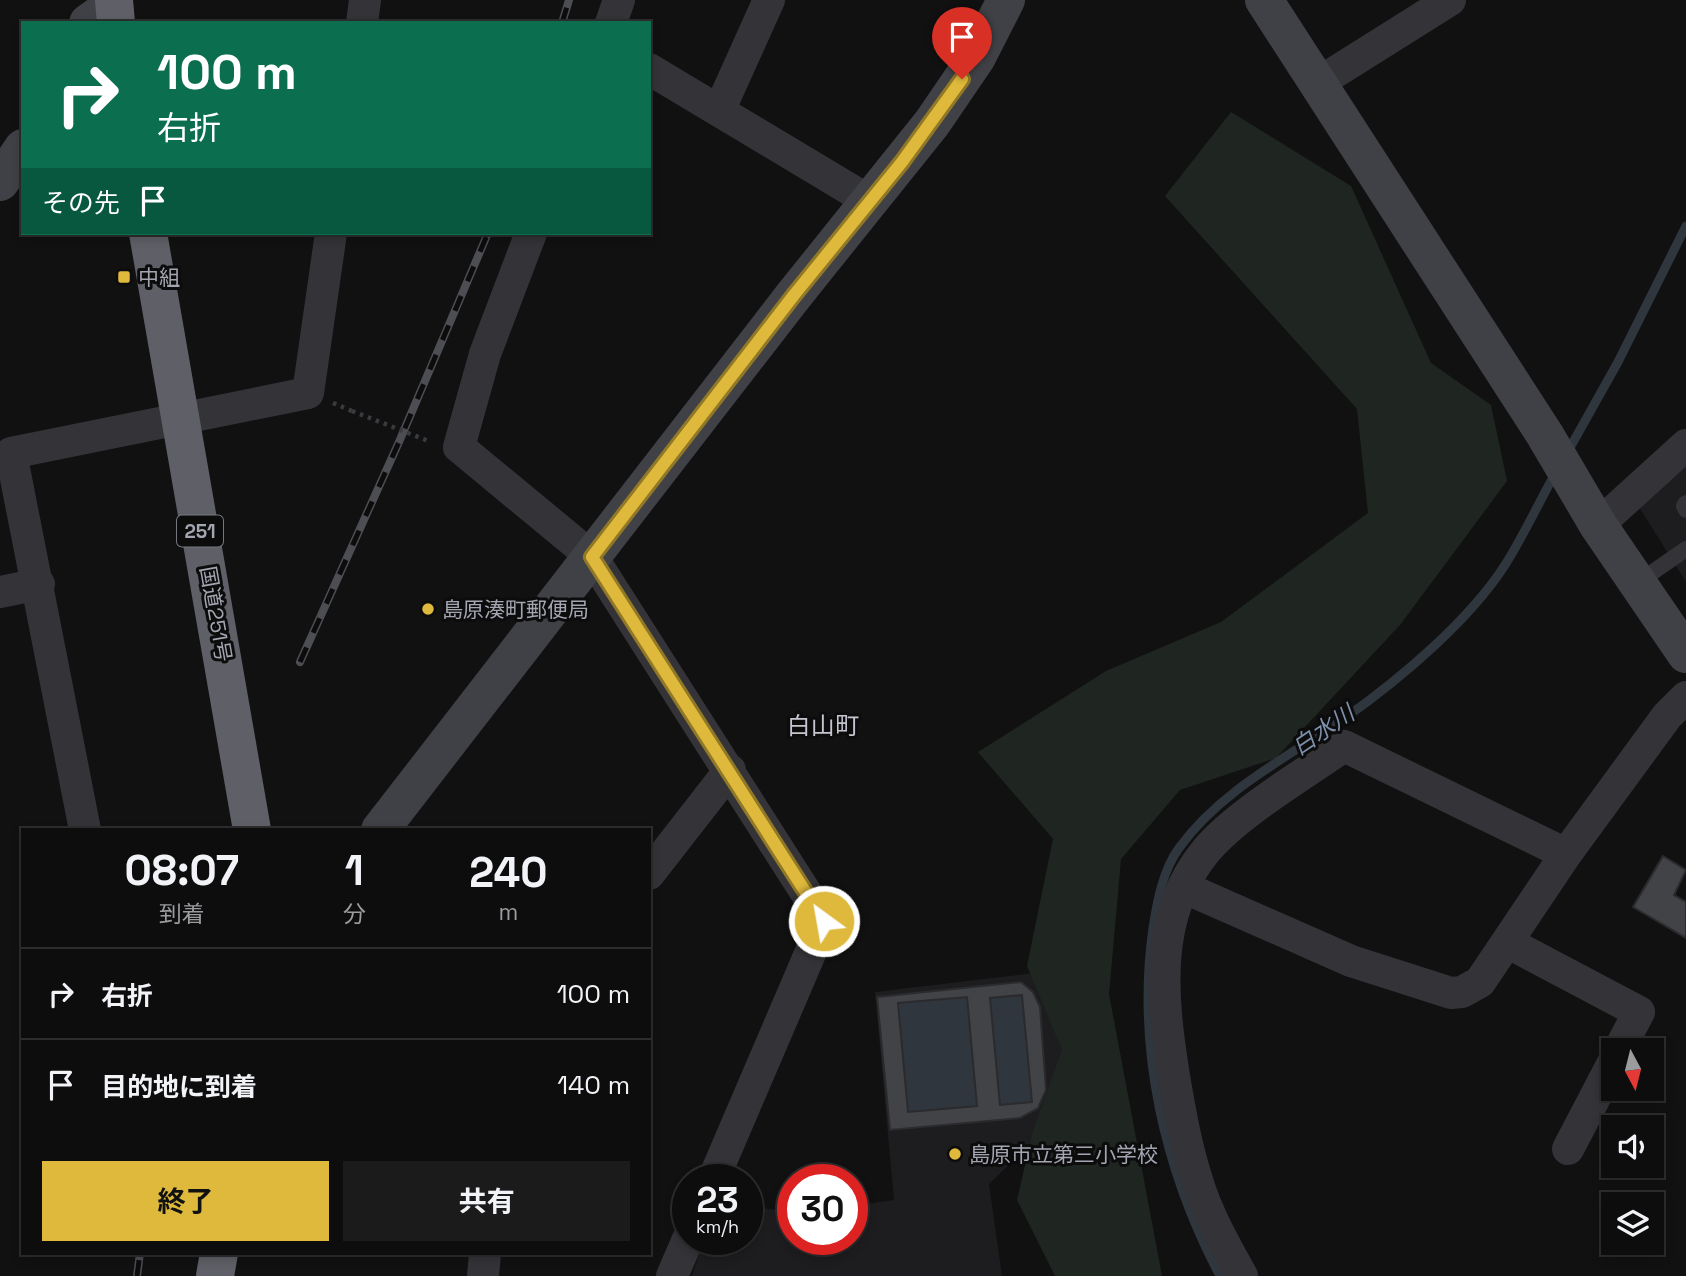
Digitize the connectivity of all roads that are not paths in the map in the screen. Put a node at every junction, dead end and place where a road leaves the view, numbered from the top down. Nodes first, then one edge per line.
1 (365, 0) edge
2 (619, 0) edge
3 (769, 0) edge
4 (1006, 0) edge
5 (1264, 0) edge
6 (1450, 0) edge
7 (362, 21) edge
8 (612, 21) edge
9 (651, 70) edge
10 (1318, 83) junction
11 (719, 111) junction
12 (871, 202) junction
13 (148, 235) edge
14 (331, 235) edge
15 (530, 235) edge
16 (179, 417) junction
17 (1686, 445) edge
18 (1686, 503) edge
19 (1686, 510) edge
20 (1598, 526) junction
21 (1686, 548) edge
22 (592, 557) junction
23 (1637, 583) junction
24 (38, 584) junction
25 (0, 592) edge
26 (1686, 654) edge
27 (1686, 697) edge
28 (730, 770) junction
29 (85, 828) edge
30 (253, 828) edge
31 (382, 828) edge
32 (1566, 854) junction
33 (651, 871) edge
34 (1183, 887) junction
35 (1507, 942) junction
36 (1625, 1038) edge
37 (1601, 1086) edge
38 (1568, 1149) dead end
39 (720, 1164) edge
40 (219, 1255) edge
41 (485, 1255) edge
42 (681, 1255) edge
43 (215, 1276) edge
44 (483, 1276) edge
45 (672, 1276) edge
46 (1242, 1276) edge

1 - 7 street
2 - 8 street
3 - 11 street
4 - 12 street
5 - 10 street
6 - 10 street
9 - 11 street
10 - 20 street
11 - 12 street
12 - 22 street
13 - 16 highway, 国道251号 / 251
14 - 16 street
15 - 22 street
16 - 24 street
16 - 30 highway, 国道251号 / 251
17 - 20 street
18 - 19 lane
20 - 23 street
21 - 23 lane
22 - 28 street
22 - 31 street
23 - 26 street
24 - 25 street
24 - 29 street
27 - 32 street
28 - 33 street
28 - 39 street
32 - 34 street
32 - 35 street
34 - 35 street
34 - 46 street
35 - 36 street
37 - 38 street
40 - 43 highway
41 - 44 street
42 - 45 street

